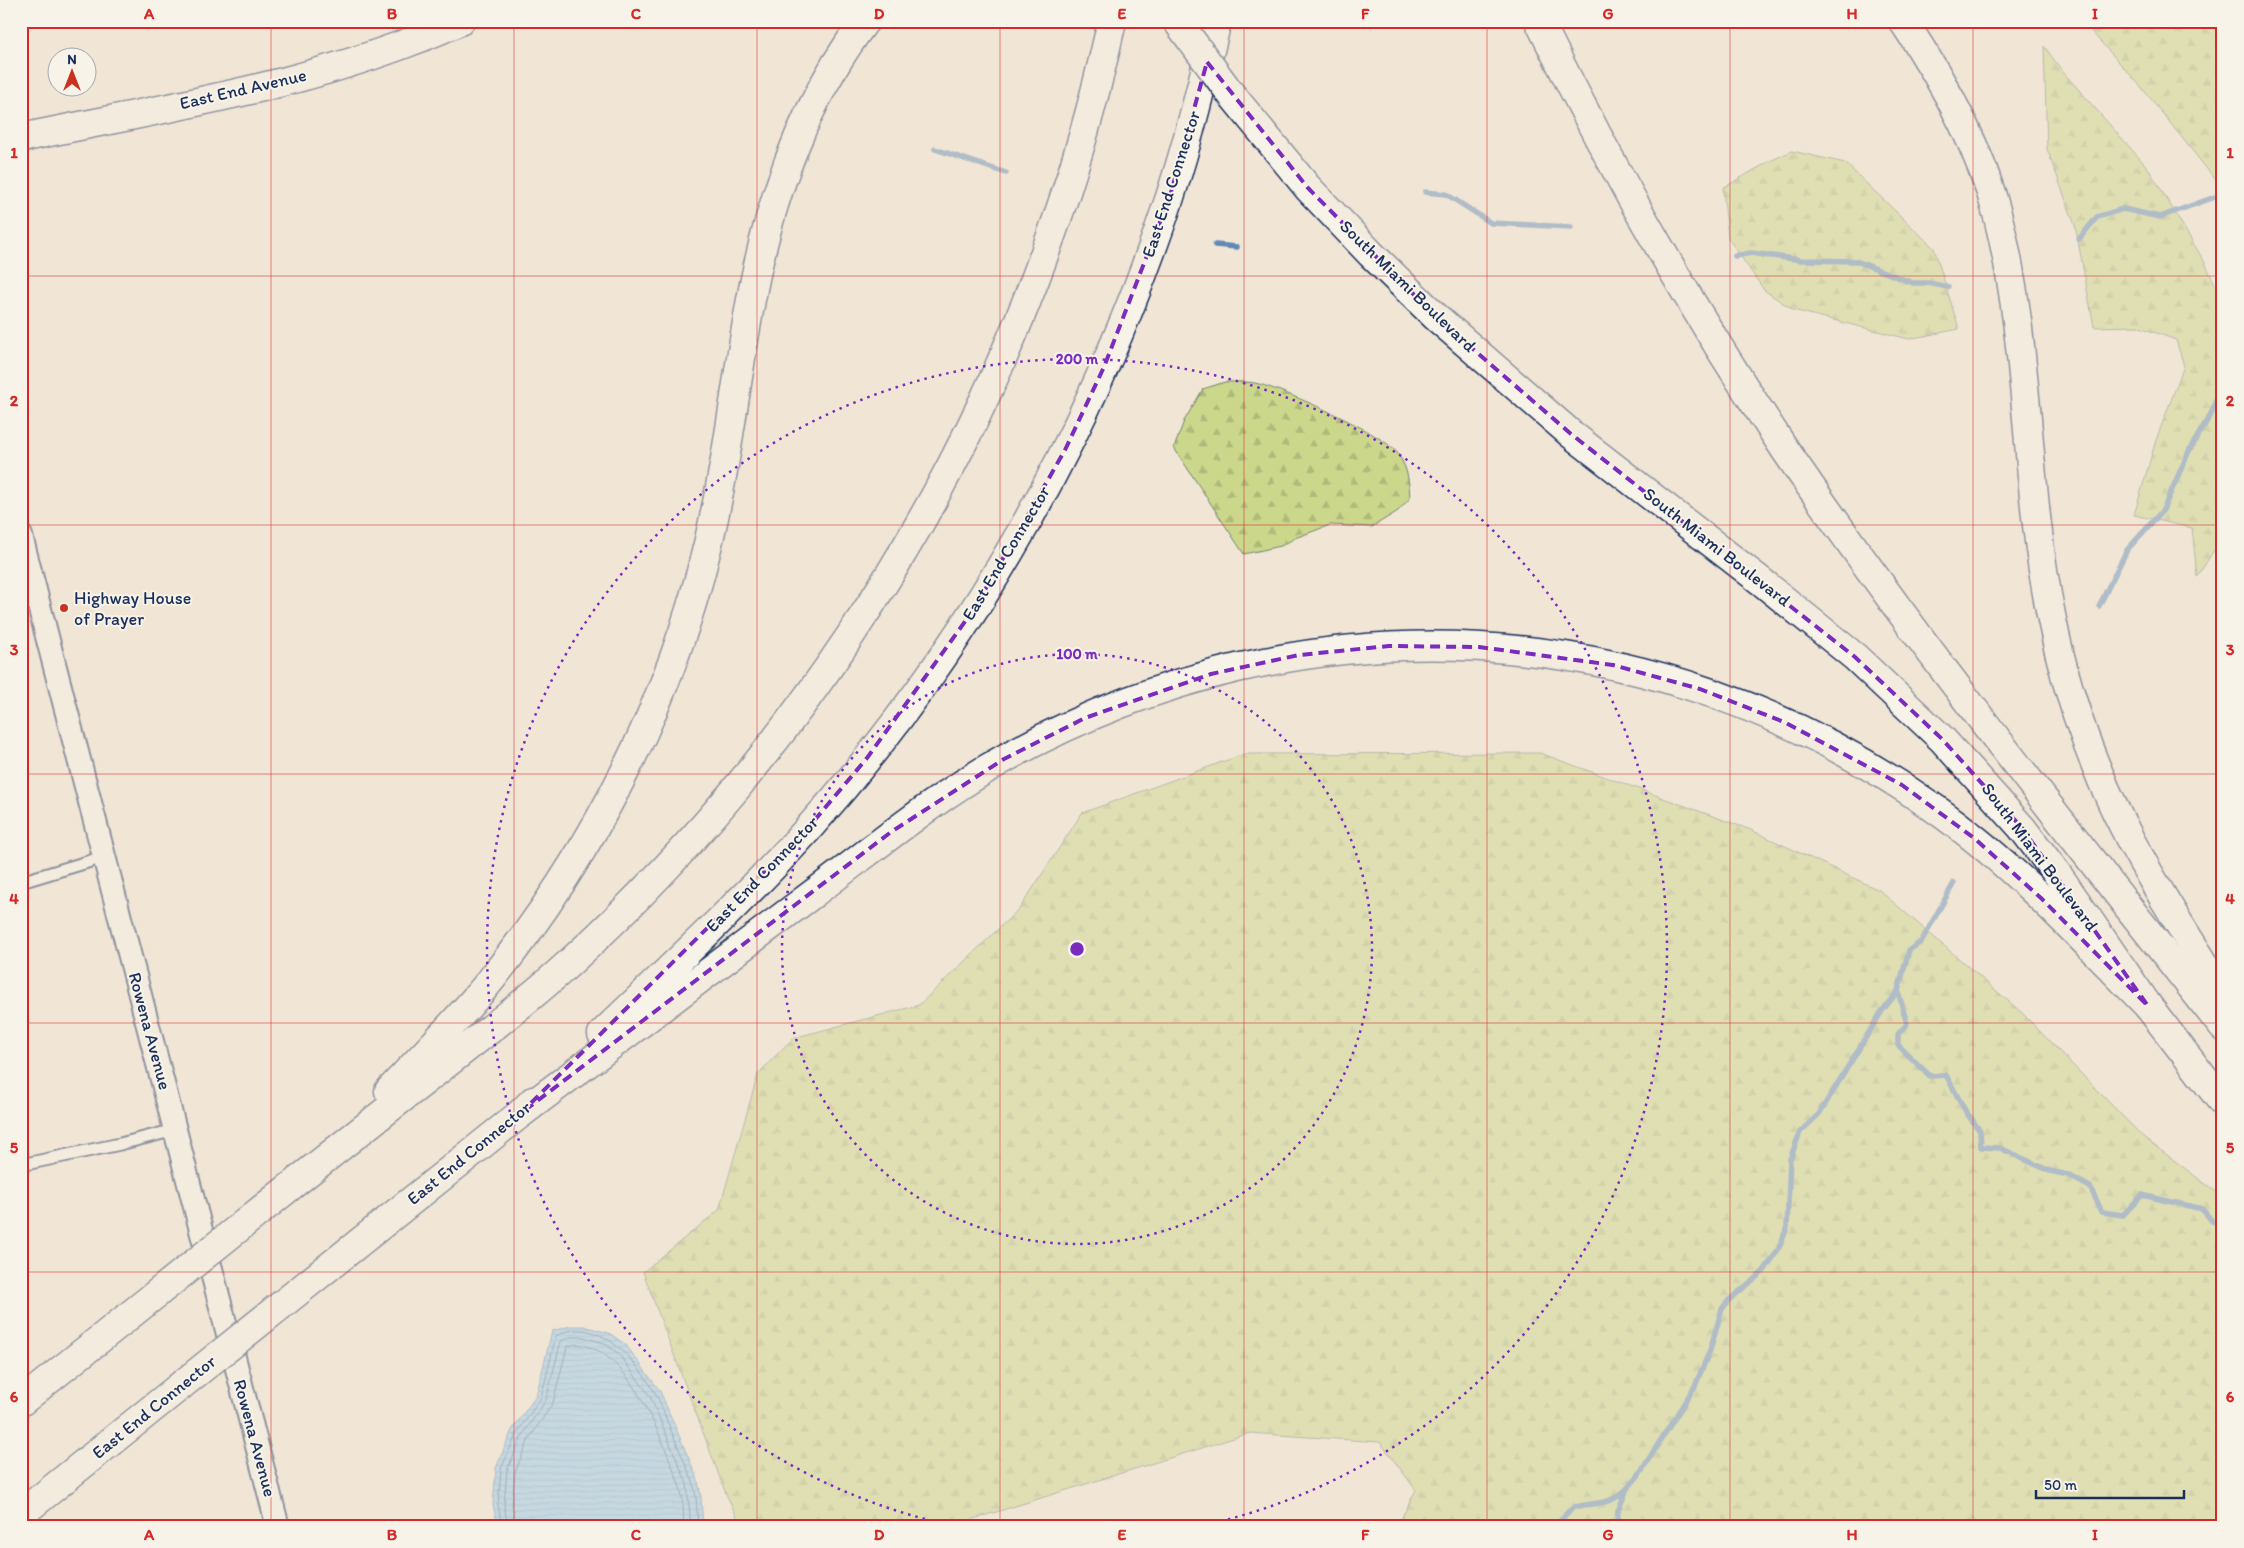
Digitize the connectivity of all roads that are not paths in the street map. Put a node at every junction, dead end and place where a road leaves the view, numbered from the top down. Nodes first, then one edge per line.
1 (460, 21) edge
2 (864, 21) edge
3 (1112, 21) edge
4 (1177, 21) edge
5 (1217, 21) edge
6 (1539, 21) edge
7 (1902, 21) edge
8 (21, 138) edge
9 (21, 536) edge
10 (104, 857) junction
11 (21, 882) edge
12 (2223, 993) edge
13 (2148, 1006) junction
14 (2223, 1027) edge
15 (2223, 1104) edge
16 (520, 1114) junction
17 (175, 1130) junction
18 (329, 1156) junction
19 (21, 1165) edge
20 (21, 1402) edge
21 (21, 1514) edge
22 (278, 1527) edge

1 - 8 main road, East End Avenue
2 - 18 main road
3 - 18 main road
4 - 13 main road, South Miami Boulevard, bridge
5 - 16 main road, East End Connector
6 - 14 main road, South Miami Boulevard
7 - 12 main road
9 - 10 street, Rowena Avenue
10 - 11 lane
10 - 17 street, Rowena Avenue
13 - 15 main road, South Miami Boulevard
13 - 16 main road
16 - 21 main road, East End Connector, bridge
17 - 19 lane
17 - 22 street, Rowena Avenue
18 - 20 main road, bridge

